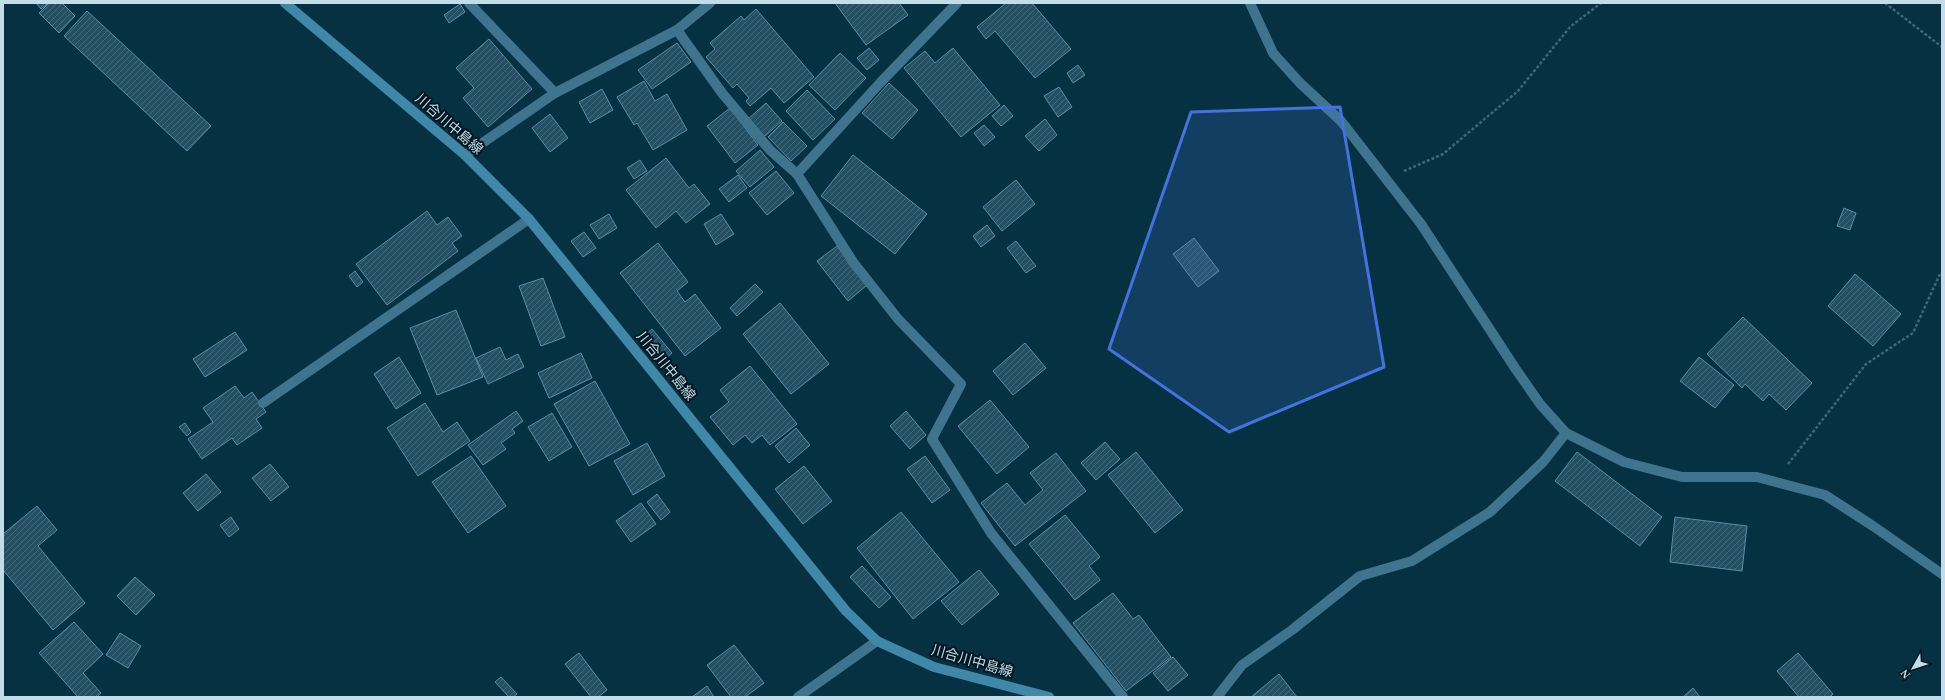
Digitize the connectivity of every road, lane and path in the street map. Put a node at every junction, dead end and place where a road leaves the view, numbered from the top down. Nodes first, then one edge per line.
1 (285, 3) edge
2 (468, 3) edge
3 (710, 3) edge
4 (957, 3) edge
5 (1250, 3) edge
6 (1601, 3) edge
7 (1885, 3) edge
8 (677, 30) junction
9 (1942, 47) edge
10 (555, 94) junction
11 (465, 155) junction
12 (797, 174) junction
13 (1386, 179) junction
14 (529, 219) junction
15 (1942, 273) edge
16 (263, 403) dead end
17 (1566, 433) junction
18 (1774, 482) junction
19 (1942, 574) edge
20 (877, 641) junction
21 (798, 697) edge
22 (1048, 697) edge
23 (1124, 697) edge
24 (1217, 697) edge

1 - 11 main road, 川合川中島線
2 - 10 street
3 - 8 street
4 - 12 street
5 - 13 street
6 - 13 path
7 - 9 path
8 - 10 street
8 - 12 street
10 - 11 street
11 - 14 main road, 川合川中島線
12 - 23 street
13 - 17 street
14 - 16 street
14 - 20 main road, 川合川中島線
15 - 18 path
17 - 18 street
17 - 24 street
18 - 19 street
20 - 21 street
20 - 22 main road, 川合川中島線

